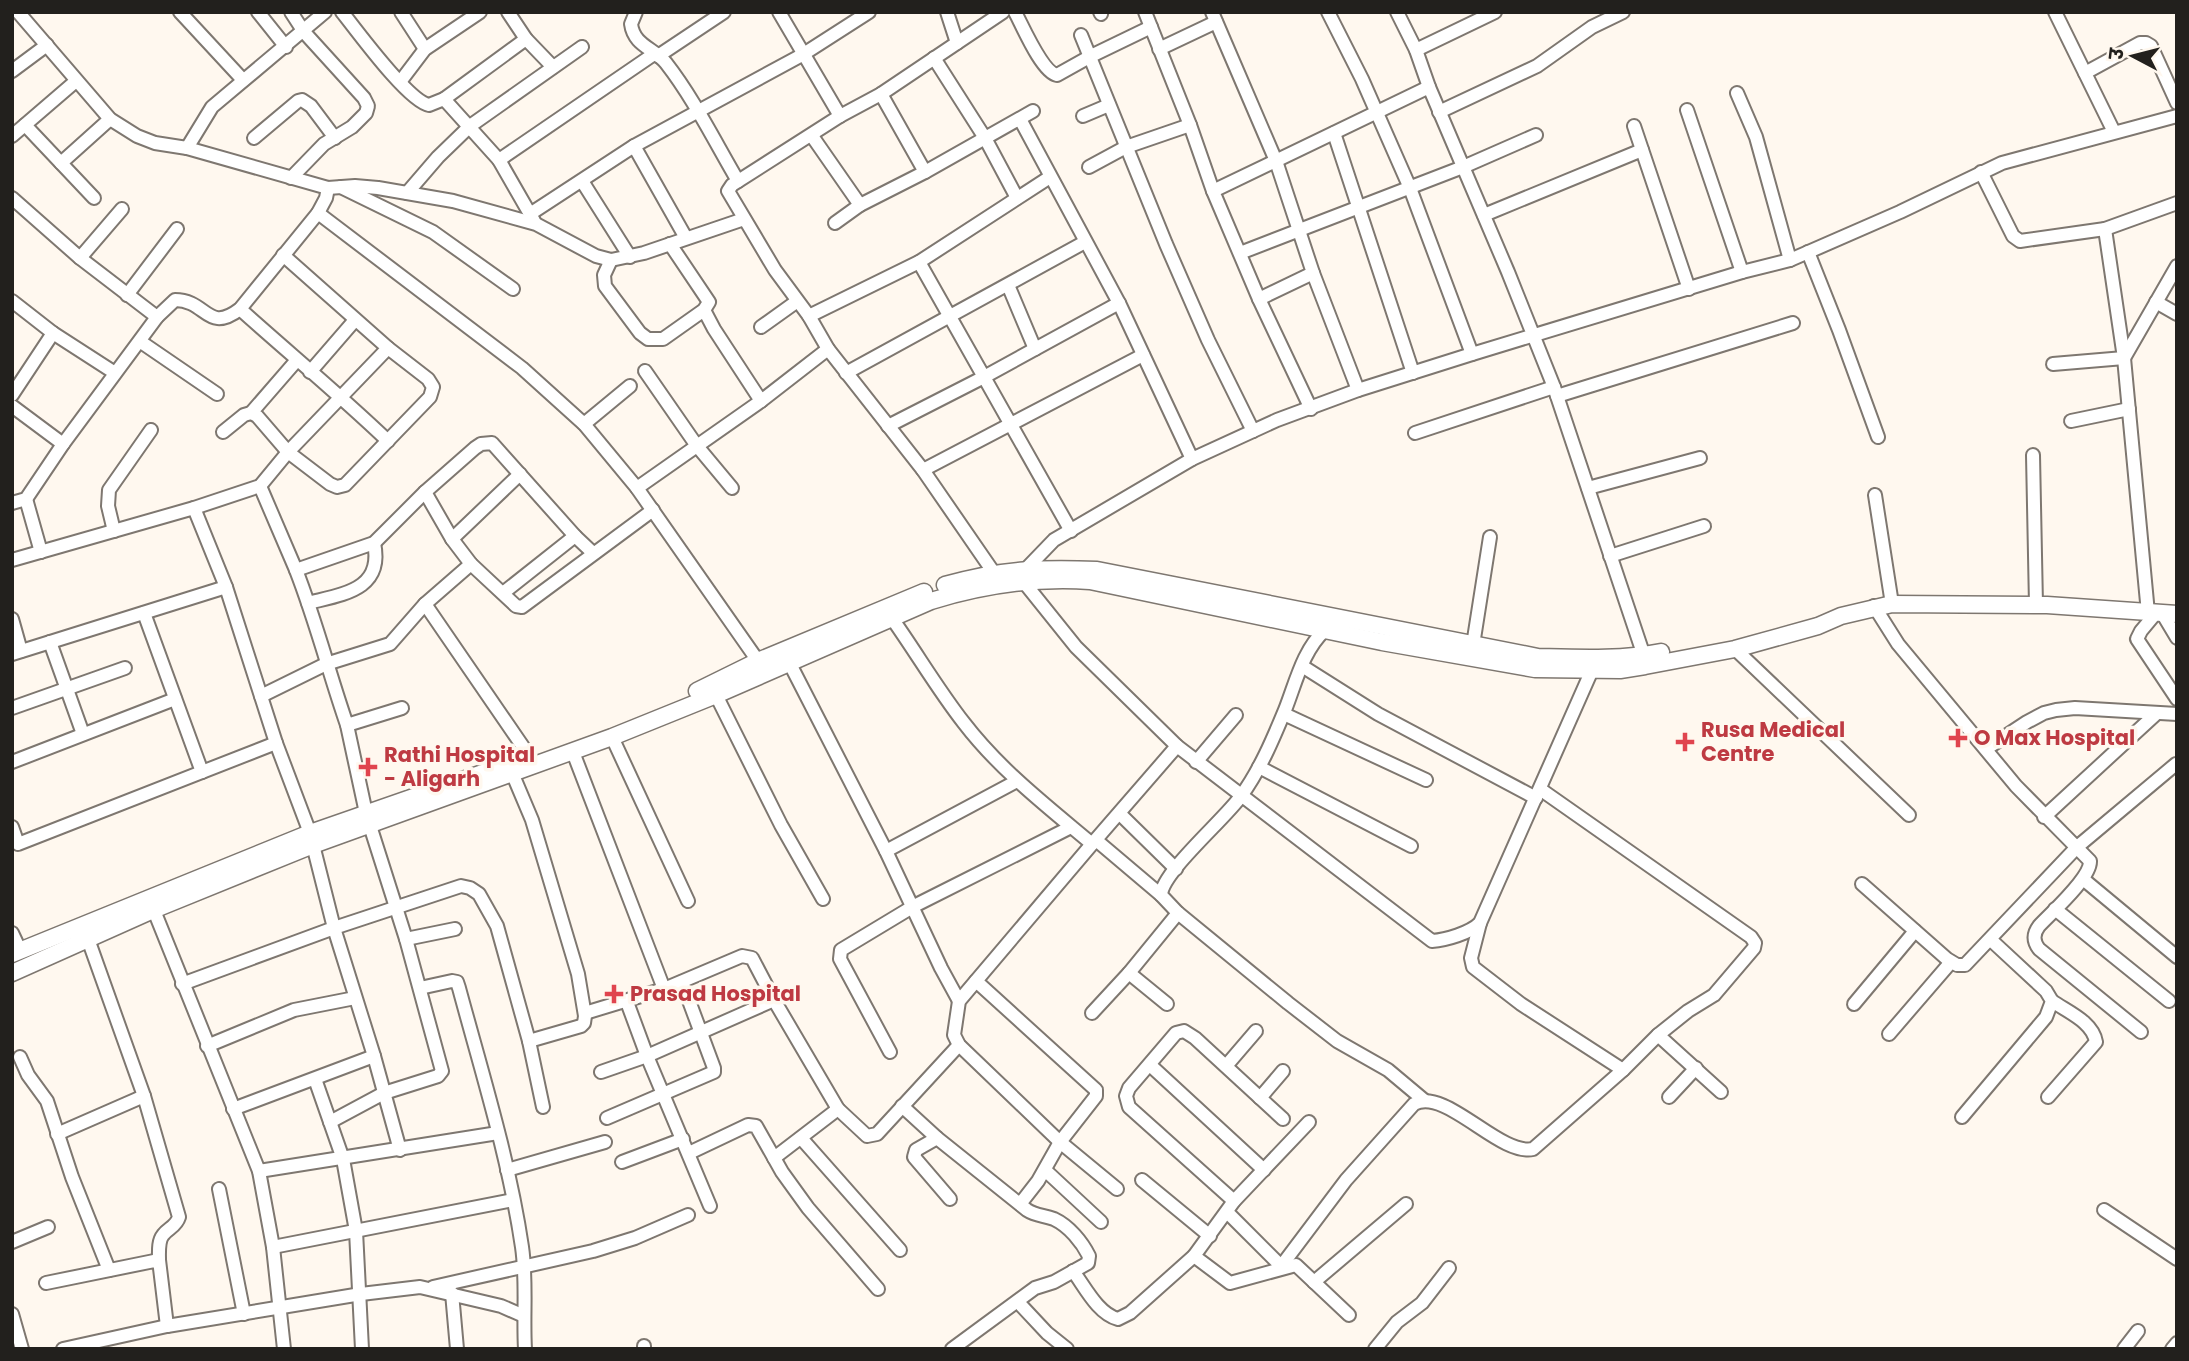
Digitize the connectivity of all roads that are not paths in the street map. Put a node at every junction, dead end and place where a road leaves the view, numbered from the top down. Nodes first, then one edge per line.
1 (18, 12) edge
2 (180, 12) edge
3 (258, 12) edge
4 (291, 12) edge
5 (325, 12) edge
6 (342, 12) edge
7 (401, 12) edge
8 (480, 12) edge
9 (508, 12) edge
10 (723, 12) edge
11 (779, 12) edge
12 (947, 12) edge
13 (1003, 12) edge
14 (1015, 12) edge
15 (1145, 12) edge
16 (1328, 12) edge
17 (1397, 12) edge
18 (1496, 12) edge
19 (1623, 12) edge
20 (2055, 12) edge
21 (864, 13) edge
22 (637, 14) edge
23 (1214, 17) edge
24 (1151, 27) junction
25 (304, 32) junction
26 (1081, 35) dead end
27 (526, 39) junction
28 (957, 43) junction
29 (47, 45) junction
30 (286, 47) junction
31 (582, 47) dead end
32 (425, 49) junction
33 (1159, 49) junction
34 (1416, 50) junction
35 (656, 55) junction
36 (802, 55) junction
37 (1091, 56) junction
38 (934, 58) junction
39 (553, 67) junction
40 (12, 71) edge
41 (2085, 73) junction
42 (76, 80) junction
43 (243, 80) junction
44 (400, 82) junction
45 (1429, 87) junction
46 (1737, 93) dead end
47 (881, 94) junction
48 (444, 99) junction
49 (2177, 103) edge
50 (1109, 105) junction
51 (1687, 110) dead end
52 (697, 111) junction
53 (1033, 111) dead end
54 (1439, 112) junction
55 (1375, 113) junction
56 (840, 116) junction
57 (1083, 116) dead end
58 (2177, 116) edge
59 (110, 119) junction
60 (1020, 119) junction
61 (25, 125) junction
62 (1190, 125) junction
63 (470, 126) junction
64 (1634, 126) dead end
65 (2114, 132) junction
66 (1334, 133) junction
67 (1536, 135) dead end
68 (12, 136) edge
69 (812, 136) junction
70 (254, 138) dead end
71 (335, 138) junction
72 (985, 138) junction
73 (634, 146) junction
74 (1126, 147) junction
75 (187, 148) junction
76 (1642, 150) junction
77 (499, 160) junction
78 (1276, 161) junction
79 (61, 163) junction
80 (1089, 167) dead end
81 (1463, 167) junction
82 (925, 172) junction
83 (1981, 172) junction
84 (1050, 177) junction
85 (291, 178) junction
86 (582, 181) junction
87 (737, 181) junction
88 (334, 187) junction
89 (1410, 188) junction
90 (1213, 191) junction
91 (407, 193) junction
92 (12, 198) edge
93 (94, 198) dead end
94 (1017, 198) junction
95 (2177, 203) edge
96 (860, 205) junction
97 (1358, 207) junction
98 (122, 209) dead end
99 (318, 213) junction
100 (1483, 215) junction
101 (533, 219) junction
102 (744, 219) junction
103 (835, 223) dead end
104 (177, 229) dead end
105 (2105, 229) junction
106 (1299, 230) junction
107 (686, 238) junction
108 (1085, 242) junction
109 (670, 244) junction
110 (1808, 252) junction
111 (1240, 253) junction
112 (283, 255) junction
113 (630, 257) junction
114 (80, 258) junction
115 (611, 260) junction
116 (1790, 260) junction
117 (919, 261) junction
118 (2177, 266) edge
119 (1742, 272) junction
120 (1313, 273) junction
121 (1008, 285) junction
122 (513, 289) dead end
123 (1689, 289) junction
124 (127, 295) junction
125 (1259, 299) junction
126 (12, 300) edge
127 (796, 302) junction
128 (2156, 302) junction
129 (1119, 303) junction
130 (240, 309) junction
131 (704, 310) junction
132 (2177, 314) edge
133 (808, 316) junction
134 (157, 317) junction
135 (950, 317) junction
136 (355, 320) junction
137 (1793, 323) dead end
138 (761, 327) dead end
139 (53, 333) junction
140 (1534, 337) junction
141 (141, 342) junction
142 (388, 348) junction
143 (828, 349) junction
144 (1035, 349) junction
145 (1472, 354) junction
146 (1143, 355) junction
147 (2124, 358) junction
148 (297, 360) junction
149 (2053, 364) dead end
150 (645, 371) dead end
151 (310, 372) junction
152 (115, 373) junction
153 (846, 373) junction
154 (1413, 373) junction
155 (984, 377) junction
156 (630, 386) dead end
157 (1358, 390) junction
158 (1555, 391) junction
159 (217, 394) dead end
160 (12, 395) edge
161 (341, 397) junction
162 (761, 401) junction
163 (12, 406) edge
164 (1311, 409) junction
165 (2129, 409) junction
166 (251, 413) junction
167 (2071, 421) dead end
168 (584, 424) junction
169 (1013, 425) junction
170 (888, 426) junction
171 (151, 430) dead end
172 (223, 432) dead end
173 (1253, 432) junction
174 (1415, 433) dead end
175 (1878, 438) dead end
176 (388, 441) junction
177 (63, 444) junction
178 (697, 446) junction
179 (288, 452) junction
180 (2033, 455) dead end
181 (1700, 458) dead end
182 (1192, 459) junction
183 (923, 470) junction
184 (520, 474) junction
185 (260, 486) junction
186 (637, 488) junction
187 (732, 488) dead end
188 (1588, 488) junction
189 (425, 492) junction
190 (1875, 495) dead end
191 (26, 499) junction
192 (12, 503) edge
193 (194, 508) junction
194 (653, 510) junction
195 (1704, 526) dead end
196 (114, 531) junction
197 (1071, 531) junction
198 (575, 536) junction
199 (1490, 537) dead end
200 (452, 539) junction
201 (374, 543) junction
202 (41, 552) junction
203 (593, 553) junction
204 (1610, 556) junction
205 (12, 560) edge
206 (471, 564) junction
207 (296, 570) junction
208 (994, 573) junction
209 (1025, 575) junction
210 (961, 586) junction
211 (226, 587) junction
212 (503, 593) junction
213 (308, 603) junction
214 (425, 604) junction
215 (1892, 604) junction
216 (2036, 605) junction
217 (1874, 606) junction
218 (144, 613) junction
219 (2161, 613) edge
220 (1841, 615) junction
221 (891, 617) junction
222 (12, 619) edge
223 (1325, 630) junction
224 (2177, 638) edge
225 (50, 642) junction
226 (1472, 645) junction
227 (1735, 649) junction
228 (17, 653) edge
229 (1644, 656) junction
230 (758, 661) junction
231 (789, 662) junction
232 (326, 663) junction
233 (1302, 666) junction
234 (125, 668) dead end
235 (1592, 670) junction
236 (67, 689) junction
237 (716, 695) junction
238 (261, 696) junction
239 (175, 699) junction
240 (2177, 699) edge
241 (12, 708) edge
242 (402, 708) dead end
243 (2157, 713) junction
244 (1283, 714) junction
245 (2177, 714) edge
246 (1236, 715) dead end
247 (347, 725) junction
248 (83, 734) junction
249 (612, 737) junction
250 (276, 743) junction
251 (1177, 746) junction
252 (1986, 749) junction
253 (573, 752) junction
254 (530, 757) junction
255 (12, 762) edge
256 (1196, 762) junction
257 (2176, 764) edge
258 (1259, 767) junction
259 (202, 772) junction
260 (513, 775) junction
261 (1017, 780) junction
262 (1426, 780) dead end
263 (1538, 793) junction
264 (1241, 797) junction
265 (1120, 814) junction
266 (1909, 815) dead end
267 (2044, 817) junction
268 (368, 819) junction
269 (12, 827) edge
270 (1071, 827) junction
271 (311, 839) junction
272 (1094, 842) junction
273 (1411, 846) dead end
274 (2077, 847) junction
275 (886, 851) junction
276 (1176, 869) junction
277 (2082, 878) junction
278 (1861, 884) dead end
279 (1161, 895) junction
280 (823, 899) dead end
281 (688, 901) dead end
282 (151, 903) junction
283 (396, 906) junction
284 (914, 906) junction
285 (2054, 909) junction
286 (1178, 913) junction
287 (1480, 923) junction
288 (334, 928) junction
289 (455, 929) dead end
290 (1915, 931) junction
291 (12, 933) edge
292 (88, 939) junction
293 (406, 939) junction
294 (1991, 940) junction
295 (16, 952) edge
296 (2177, 957) edge
297 (1951, 962) junction
298 (12, 973) edge
299 (1129, 973) junction
300 (976, 981) junction
301 (682, 982) junction
302 (182, 984) junction
303 (420, 988) junction
304 (664, 989) junction
305 (355, 998) junction
306 (774, 1000) junction
307 (960, 1001) junction
308 (2169, 1001) dead end
309 (627, 1002) junction
310 (2052, 1002) junction
311 (1167, 1004) dead end
312 (1854, 1004) dead end
313 (585, 1013) junction
314 (1092, 1013) dead end
315 (1256, 1031) dead end
316 (702, 1032) junction
317 (2141, 1032) dead end
318 (1889, 1034) dead end
319 (1658, 1035) junction
320 (529, 1041) junction
321 (959, 1045) junction
322 (207, 1046) junction
323 (890, 1052) dead end
324 (374, 1056) junction
325 (647, 1056) junction
326 (20, 1057) dead end
327 (1150, 1065) junction
328 (1226, 1066) junction
329 (1696, 1068) junction
330 (1622, 1070) junction
331 (1283, 1071) dead end
332 (601, 1072) dead end
333 (315, 1079) junction
334 (1721, 1092) dead end
335 (384, 1093) junction
336 (665, 1094) junction
337 (144, 1096) junction
338 (1669, 1097) dead end
339 (2048, 1097) dead end
340 (1260, 1098) junction
341 (1426, 1101) junction
342 (902, 1106) junction
343 (543, 1107) dead end
344 (233, 1109) junction
345 (838, 1109) junction
346 (1962, 1117) dead end
347 (607, 1118) dead end
348 (1283, 1119) dead end
349 (330, 1122) junction
350 (1309, 1122) dead end
351 (498, 1133) junction
352 (57, 1134) junction
353 (801, 1138) junction
354 (937, 1138) junction
355 (682, 1139) junction
356 (605, 1142) dead end
357 (1060, 1142) junction
358 (400, 1150) junction
359 (689, 1153) junction
360 (774, 1158) junction
361 (343, 1159) junction
362 (622, 1162) dead end
363 (507, 1170) junction
364 (1045, 1170) junction
365 (1264, 1170) junction
366 (259, 1171) junction
367 (1142, 1180) dead end
368 (219, 1189) dead end
369 (1117, 1189) dead end
370 (950, 1199) dead end
371 (513, 1200) junction
372 (1020, 1204) junction
373 (1406, 1204) dead end
374 (710, 1206) dead end
375 (1231, 1206) junction
376 (2104, 1210) dead end
377 (688, 1215) dead end
378 (1101, 1222) dead end
379 (48, 1227) dead end
380 (356, 1231) junction
381 (1210, 1236) junction
382 (12, 1242) edge
383 (272, 1247) junction
384 (900, 1250) dead end
385 (1194, 1256) junction
386 (159, 1259) junction
387 (2177, 1259) edge
388 (524, 1267) junction
389 (1280, 1267) junction
390 (1449, 1268) dead end
391 (109, 1270) junction
392 (1073, 1271) junction
393 (1314, 1282) junction
394 (46, 1283) dead end
395 (430, 1288) junction
396 (878, 1289) dead end
397 (452, 1293) junction
398 (361, 1294) junction
399 (1018, 1302) junction
400 (281, 1307) junction
401 (244, 1314) junction
402 (1349, 1315) dead end
403 (13, 1316) edge
404 (524, 1316) junction
405 (167, 1326) junction
406 (2138, 1331) dead end
407 (2177, 1343) edge
408 (94, 1345) edge
409 (22, 1349) edge
410 (63, 1349) edge
411 (285, 1349) edge
412 (362, 1349) edge
413 (457, 1349) edge
414 (525, 1349) edge
415 (952, 1349) edge
416 (1067, 1349) edge
417 (1375, 1349) edge
418 (2123, 1349) edge
419 (2172, 1349) edge

1 - 29 street
2 - 43 street
3 - 30 street
4 - 25 street
5 - 25 street
6 - 44 street
7 - 32 street
8 - 32 street
9 - 27 street
10 - 35 street
11 - 36 street
12 - 28 street
13 - 28 street
14 - 37 street
15 - 24 street
16 - 55 street
17 - 34 street
18 - 34 street
19 - 54 street
20 - 41 street
21 - 36 street
22 - 35 street
23 - 33 street
23 - 78 street
24 - 33 street
24 - 37 street
25 - 30 street
25 - 71 street
26 - 37 street
27 - 39 street
27 - 48 street
28 - 38 street
29 - 40 street
29 - 42 street
30 - 43 street
31 - 39 street
32 - 44 street
33 - 62 street
34 - 45 street
35 - 52 street
35 - 77 street
36 - 52 street
36 - 56 street
37 - 50 street
38 - 47 street
38 - 72 street
39 - 63 street
41 - 49 street
41 - 65 street
42 - 59 street
42 - 61 street
43 - 75 street
44 - 48 street
45 - 54 street
45 - 55 street
46 - 116 street
47 - 56 street
47 - 82 street
48 - 63 street
50 - 57 street
50 - 74 street
51 - 119 street
52 - 73 street
52 - 87 street
53 - 60 street
54 - 81 street
55 - 66 street
55 - 89 street
56 - 69 street
58 - 65 street
59 - 75 street
59 - 79 street
60 - 72 street
60 - 84 street
61 - 68 street
61 - 79 street
62 - 74 street
62 - 90 street
63 - 77 street
63 - 91 street
64 - 76 street
65 - 83 street
66 - 78 street
66 - 97 street
67 - 81 street
69 - 87 street
69 - 96 street
70 - 71 street
71 - 85 street
72 - 82 street
72 - 94 street
73 - 86 street
73 - 107 street
74 - 80 street
74 - 173 street
75 - 85 street
76 - 100 street
76 - 123 street
77 - 101 street
78 - 90 street
78 - 106 street
79 - 93 street
81 - 89 street
81 - 100 street
82 - 96 street
83 - 105 street
83 - 110 street
84 - 94 street
84 - 108 street
85 - 88 street
86 - 101 street
86 - 113 street
87 - 102 street
88 - 91 street
88 - 99 street
88 - 122 street
89 - 97 street
89 - 145 street
90 - 111 street
91 - 101 street
92 - 114 street
94 - 117 street
95 - 105 street
96 - 103 street
97 - 106 street
97 - 154 street
98 - 114 street
99 - 112 street
99 - 168 street
100 - 140 street
101 - 115 street
102 - 107 street
102 - 127 street
104 - 124 street
105 - 147 street
106 - 111 street
106 - 120 street
107 - 109 street
108 - 121 street
108 - 129 street
109 - 113 street
109 - 131 street
110 - 116 street
110 - 175 street
111 - 125 street
112 - 130 street
112 - 136 street
113 - 115 street
114 - 124 street
115 - 131 street
116 - 119 street
117 - 133 street
117 - 135 street
118 - 128 street
119 - 123 street
120 - 125 street
120 - 157 street
121 - 135 street
121 - 144 street
123 - 140 street
124 - 134 street
125 - 164 street
126 - 139 street
127 - 133 street
127 - 138 street
128 - 132 street
128 - 147 street
129 - 144 street
129 - 146 street
130 - 134 street
130 - 148 street
131 - 162 street
133 - 143 street
134 - 141 street
135 - 153 street
135 - 155 street
136 - 142 street
136 - 151 street
137 - 158 street
139 - 152 street
139 - 160 street
140 - 145 street
140 - 158 street
141 - 152 street
141 - 159 street
142 - 161 street
142 - 176 street
143 - 153 street
143 - 162 street
144 - 155 street
145 - 154 street
146 - 169 street
146 - 182 street
147 - 149 street
147 - 165 street
148 - 151 street
148 - 166 street
150 - 178 street
151 - 161 street
152 - 177 street
153 - 170 street
154 - 157 street
155 - 169 street
155 - 170 street
156 - 168 street
157 - 164 street
158 - 174 street
158 - 188 street
161 - 176 street
161 - 179 street
162 - 178 street
163 - 177 street
164 - 173 street
165 - 167 street
165 - 219 street
166 - 172 street
166 - 179 street
168 - 186 street
169 - 183 street
169 - 197 street
170 - 183 street
171 - 196 street
173 - 182 street
176 - 179 street
177 - 191 street
178 - 186 street
178 - 187 street
179 - 185 street
180 - 216 street
181 - 188 street
182 - 197 street
183 - 208 street
184 - 189 street
184 - 198 street
184 - 200 street
185 - 193 street
185 - 207 street
186 - 194 street
188 - 204 street
189 - 200 street
189 - 201 street
190 - 215 street
191 - 192 street
191 - 202 street
193 - 196 street
193 - 211 street
194 - 203 street
194 - 230 street
195 - 204 street
196 - 202 street
197 - 209 street
198 - 203 street
198 - 212 street
199 - 226 street
200 - 206 street
201 - 207 street
201 - 213 street
202 - 205 street
203 - 212 street
204 - 229 street
206 - 212 street
206 - 214 street
207 - 213 street
208 - 209 street
208 - 210 street
209 - 210 street
209 - 223 street
209 - 226 street
209 - 251 street
210 - 221 street
210 - 230 street
211 - 218 street
211 - 238 street
213 - 232 street
214 - 232 street
214 - 254 street
215 - 216 street
215 - 217 street
216 - 219 street
217 - 220 street
217 - 252 street
218 - 225 street
218 - 239 street
219 - 224 street
219 - 240 street
220 - 227 street
220 - 229 street
221 - 231 street
221 - 261 street
222 - 228 street
223 - 233 street
223 - 235 street
225 - 228 street
225 - 236 street
226 - 229 street
227 - 235 street
227 - 266 street
230 - 254 street
231 - 237 street
231 - 275 street
232 - 238 street
232 - 247 street
233 - 244 street
233 - 263 street
234 - 236 street
235 - 263 street
236 - 241 street
236 - 248 street
237 - 249 street
237 - 280 street
238 - 250 street
239 - 248 street
239 - 259 street
242 - 247 street
243 - 245 street
243 - 252 street
243 - 267 street
244 - 258 street
244 - 262 street
246 - 256 street
247 - 268 street
248 - 255 street
249 - 253 street
249 - 281 street
250 - 259 street
250 - 271 street
251 - 256 street
251 - 265 street
252 - 267 street
253 - 260 street
253 - 304 street
254 - 268 street
256 - 264 street
257 - 274 street
258 - 264 street
258 - 273 street
259 - 269 street
260 - 268 street
260 - 313 street
261 - 270 street
261 - 275 street
263 - 287 street
263 - 319 street
264 - 276 street
264 - 287 street
265 - 272 street
265 - 276 street
267 - 274 street
268 - 271 street
268 - 283 street
270 - 272 street
270 - 284 street
271 - 282 street
271 - 288 street
272 - 279 street
272 - 300 street
274 - 277 street
274 - 294 street
275 - 284 street
276 - 279 street
277 - 285 street
277 - 296 street
278 - 290 street
279 - 286 street
282 - 292 street
282 - 295 street
282 - 302 street
283 - 288 street
283 - 293 street
283 - 320 street
284 - 307 street
284 - 323 street
285 - 308 street
285 - 317 street
286 - 299 street
286 - 341 street
287 - 330 street
288 - 302 street
288 - 305 street
289 - 293 street
290 - 297 street
290 - 312 street
291 - 295 street
292 - 298 street
292 - 337 street
293 - 303 street
294 - 297 street
294 - 310 street
297 - 318 street
299 - 311 street
299 - 314 street
300 - 307 street
300 - 357 street
301 - 304 street
301 - 306 street
301 - 316 street
302 - 322 street
303 - 335 street
303 - 351 street
304 - 309 street
305 - 322 street
305 - 324 street
306 - 316 street
306 - 345 street
307 - 321 street
309 - 313 street
309 - 325 street
310 - 339 street
310 - 346 street
313 - 320 street
315 - 328 street
316 - 325 street
316 - 336 street
319 - 329 street
319 - 330 street
320 - 343 street
321 - 342 street
321 - 357 street
322 - 344 street
324 - 333 street
324 - 335 street
325 - 332 street
325 - 336 street
326 - 352 street
327 - 328 street
327 - 365 street
327 - 375 street
328 - 340 street
329 - 334 street
329 - 338 street
330 - 341 street
331 - 340 street
333 - 344 street
333 - 349 street
335 - 349 street
335 - 358 street
336 - 347 street
336 - 355 street
337 - 352 street
337 - 386 street
340 - 348 street
341 - 389 street
342 - 345 street
342 - 354 street
344 - 366 street
345 - 353 street
349 - 361 street
350 - 365 street
351 - 358 street
351 - 363 street
352 - 391 street
353 - 360 street
353 - 384 street
354 - 370 street
354 - 372 street
355 - 359 street
355 - 362 street
356 - 363 street
357 - 364 street
357 - 369 street
358 - 361 street
359 - 360 street
359 - 374 street
360 - 396 street
361 - 366 street
361 - 380 street
363 - 371 street
364 - 372 street
364 - 378 street
365 - 375 street
366 - 383 street
367 - 381 street
368 - 401 street
371 - 380 street
371 - 388 street
372 - 392 street
373 - 393 street
375 - 381 street
375 - 389 street
376 - 387 street
377 - 388 street
379 - 382 street
380 - 383 street
380 - 398 street
381 - 385 street
383 - 400 street
385 - 389 street
385 - 392 street
386 - 391 street
386 - 405 street
388 - 395 street
388 - 404 street
389 - 393 street
390 - 417 street
391 - 394 street
392 - 399 street
393 - 402 street
395 - 397 street
395 - 398 street
397 - 404 street
397 - 413 street
398 - 400 street
398 - 412 street
399 - 415 street
399 - 416 street
400 - 401 street
400 - 411 street
401 - 405 street
403 - 409 street
404 - 414 street
405 - 408 street
406 - 418 street
407 - 419 street
408 - 410 street

